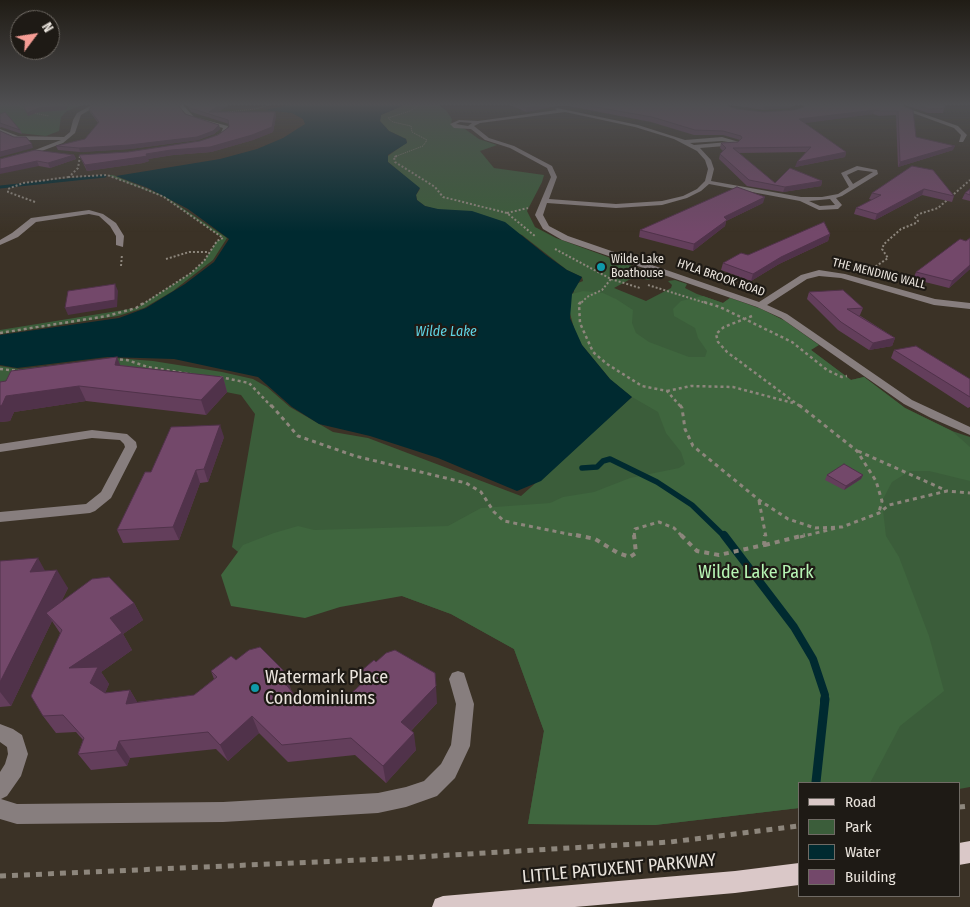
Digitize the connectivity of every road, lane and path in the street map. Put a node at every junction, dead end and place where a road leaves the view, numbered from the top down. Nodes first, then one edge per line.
1 (46, 147) edge
2 (419, 147) edge
3 (512, 147) edge
4 (694, 147) edge
5 (37, 151) junction
6 (80, 156) joint
7 (0, 161) edge
8 (69, 177) junction
9 (970, 180) edge
10 (708, 182) junction
11 (852, 187) dead end
12 (832, 198) junction
13 (801, 199) junction
14 (35, 202) dead end
15 (544, 202) junction
16 (541, 239) dead end
17 (0, 243) edge
18 (120, 246) dead end
19 (554, 249) dead end
20 (210, 252) junction
21 (122, 259) dead end
22 (166, 259) dead end
23 (121, 266) dead end
24 (611, 279) junction
25 (857, 280) junction
26 (648, 285) dead end
27 (640, 288) dead end
28 (970, 306) edge
29 (765, 307) junction
30 (744, 319) junction
31 (0, 333) edge
32 (106, 360) edge
33 (0, 369) edge
34 (25, 372) edge
35 (868, 373) junction
36 (195, 374) edge
37 (214, 377) edge
38 (667, 391) junction
39 (796, 404) junction
40 (970, 432) edge
41 (0, 448) edge
42 (857, 451) junction
43 (947, 491) junction
44 (970, 493) edge
45 (759, 500) junction
46 (879, 513) junction
47 (0, 516) edge
48 (842, 526) junction
49 (764, 545) junction
50 (458, 679) dead end
51 (0, 733) edge
52 (0, 789) edge
53 (0, 809) edge
54 (798, 826) edge
55 (798, 874) edge
56 (0, 876) edge
57 (443, 907) edge

1 - 5 street
2 - 16 path
3 - 15 street, HYLA BROOK ROAD
4 - 10 street
5 - 6 street
5 - 7 street
6 - 8 path
8 - 14 path
8 - 20 path
9 - 25 path
10 - 13 street
10 - 15 street
11 - 12 street
12 - 13 street
12 - 13 street
15 - 29 street, HYLA BROOK ROAD
17 - 18 street
19 - 24 path
20 - 22 path
20 - 31 path
21 - 23 path
24 - 27 path
24 - 38 path
25 - 28 street, THE MENDING WALL
25 - 29 street, THE MENDING WALL
26 - 30 path
29 - 30 path
29 - 35 street, HYLA BROOK ROAD
30 - 35 path
30 - 39 path
32 - 36 path
33 - 34 path
35 - 40 street, HYLA BROOK ROAD
37 - 49 path
38 - 39 path
38 - 45 path
39 - 42 path
41 - 47 street
42 - 43 path
42 - 46 path
43 - 44 path
43 - 46 path
45 - 48 path
45 - 49 path
46 - 48 path
48 - 49 path
50 - 53 street
51 - 52 street
54 - 56 path
55 - 57 main road, LITTLE PATUXENT PARKWAY

